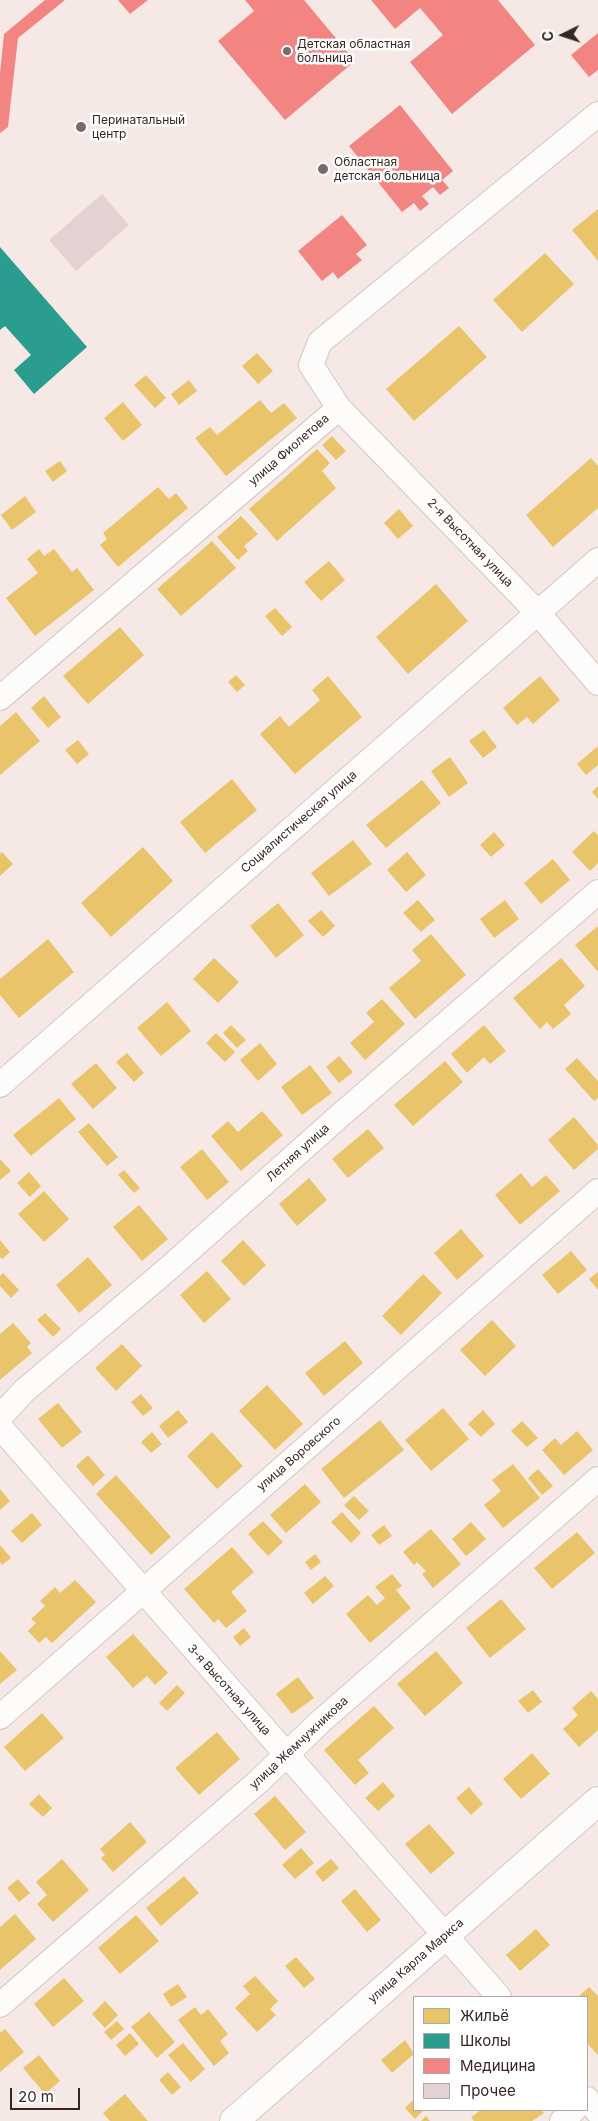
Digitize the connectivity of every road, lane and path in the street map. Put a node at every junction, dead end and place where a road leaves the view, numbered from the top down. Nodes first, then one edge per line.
1 (598, 114) edge
2 (339, 408) junction
3 (598, 560) edge
4 (538, 613) junction
5 (598, 683) edge
6 (0, 698) edge
7 (598, 892) edge
8 (0, 1085) edge
9 (598, 1191) edge
10 (0, 1416) edge
11 (0, 1427) edge
12 (598, 1479) edge
13 (142, 1592) junction
14 (0, 1717) edge
15 (286, 1754) junction
16 (598, 1800) edge
17 (446, 1936) junction
18 (498, 1996) edge
19 (0, 2005) edge
20 (598, 2090) edge
21 (588, 2098) edge
22 (588, 2100) edge
23 (573, 2111) edge
24 (598, 2112) edge
25 (234, 2121) edge
26 (562, 2121) edge

1 - 2 street, улица Фиолетова
2 - 4 street, 2-я Высотная улица
2 - 6 street, улица Фиолетова
3 - 4 street, Социалистическая улица
4 - 5 street, 2-я Высотная улица
4 - 8 street, Социалистическая улица
7 - 10 street, Летняя улица
9 - 13 street, улица Воровского
11 - 13 street, 3-я Высотная улица
12 - 15 street, улица Жемчужникова
13 - 14 street, улица Воровского
13 - 15 street, 3-я Высотная улица
15 - 17 street, 3-я Высотная улица
15 - 19 street, улица Жемчужникова
16 - 17 main road, улица Карла Маркса
17 - 18 street, 3-я Высотная улица
17 - 25 main road, улица Карла Маркса
20 - 21 street
22 - 24 street
23 - 26 street

